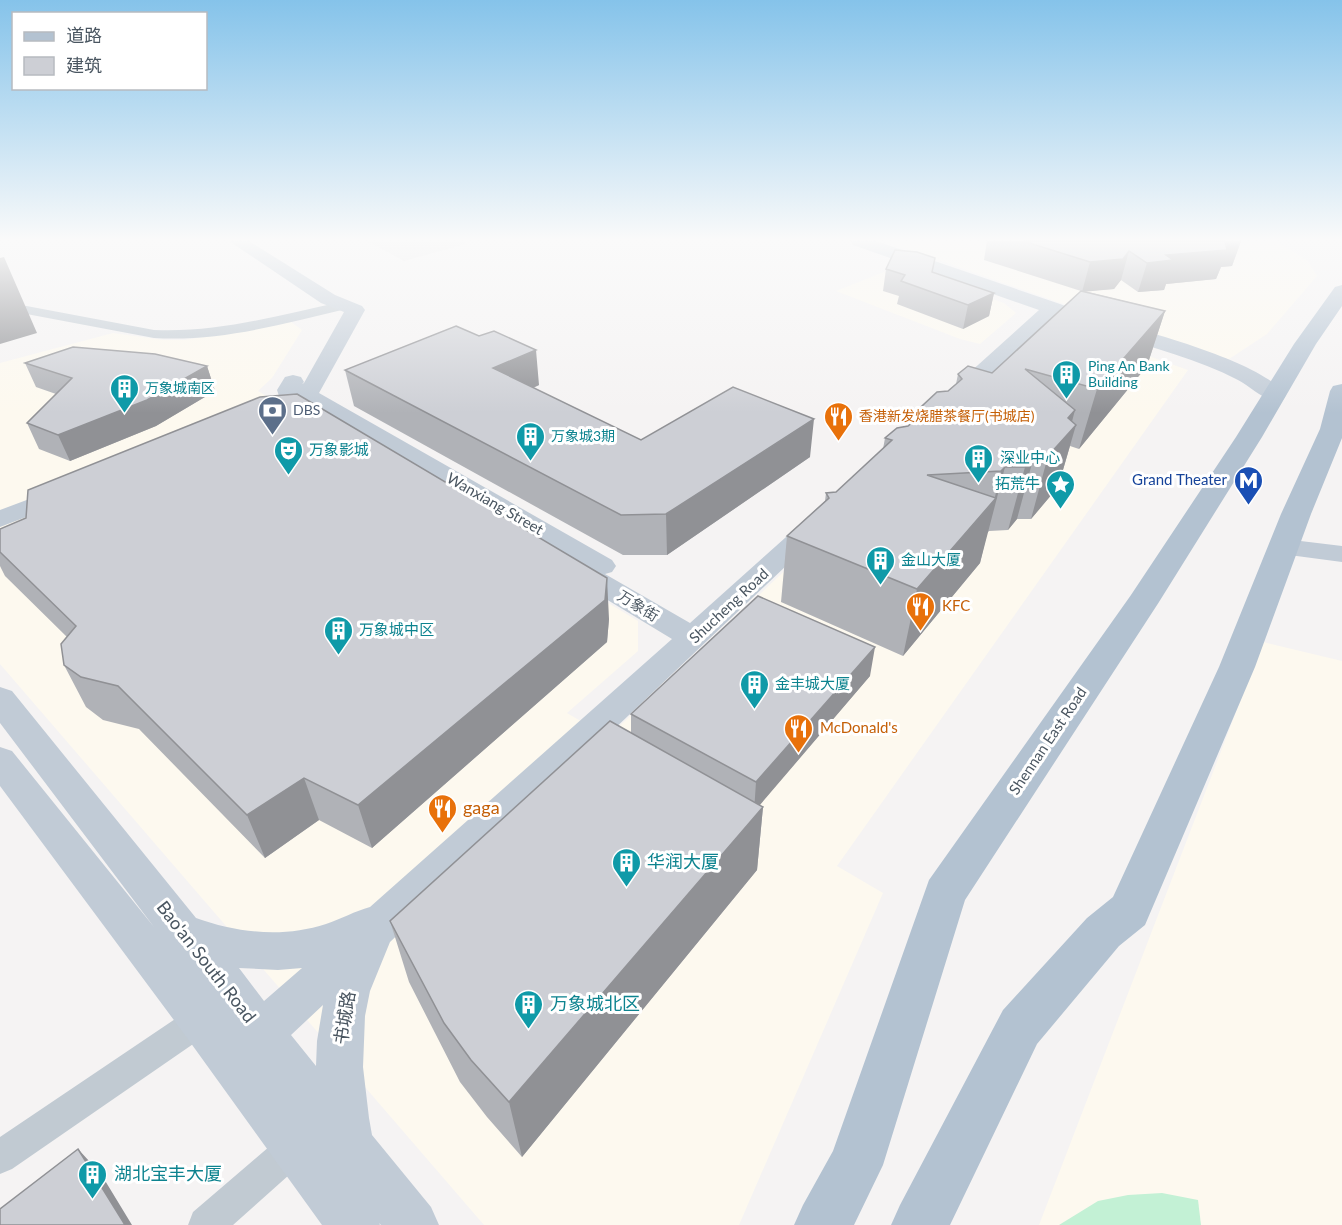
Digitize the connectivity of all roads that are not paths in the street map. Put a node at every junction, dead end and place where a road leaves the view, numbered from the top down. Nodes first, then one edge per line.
1 (332, 298) edge
2 (1025, 298) edge
3 (1337, 298) edge
4 (0, 305) edge
5 (348, 308) junction
6 (1053, 308) junction
7 (1342, 391) edge
8 (1275, 395) junction
9 (285, 398) junction
10 (932, 419) edge
11 (0, 506) edge
12 (835, 508) edge
13 (0, 519) edge
14 (1284, 547) junction
15 (1342, 554) edge
16 (700, 632) junction
17 (0, 699) edge
18 (0, 760) edge
19 (405, 903) junction
20 (180, 929) junction
21 (201, 1020) junction
22 (261, 1033) junction
23 (296, 1146) junction
24 (352, 1149) junction
25 (0, 1157) edge
26 (856, 1165) junction
27 (206, 1225) edge
28 (354, 1225) edge
29 (413, 1225) edge
30 (798, 1225) edge
31 (823, 1225) edge
32 (920, 1225) edge

1 - 5 street
2 - 6 street
3 - 8 main road, Shennan East Road
4 - 5 street
5 - 9 street
6 - 8 street
6 - 10 street
7 - 14 main road
8 - 26 main road, Shennan East Road
9 - 16 street, Wanxiang Street
9 - 16 street, 万象街
11 - 13 street
12 - 16 street, Shucheng Road
14 - 15 street
14 - 32 main road
16 - 19 street, Shucheng Road
17 - 20 street, Bao'an South Road
18 - 21 street
19 - 20 street
19 - 22 street, 书城路
19 - 24 street, 书城路
20 - 22 street, Bao'an South Road
21 - 23 street
21 - 25 street
22 - 24 street, Bao'an South Road
23 - 27 street
23 - 28 street
24 - 29 street, Bao'an South Road
26 - 30 main road
26 - 31 main road, Shennan East Road

